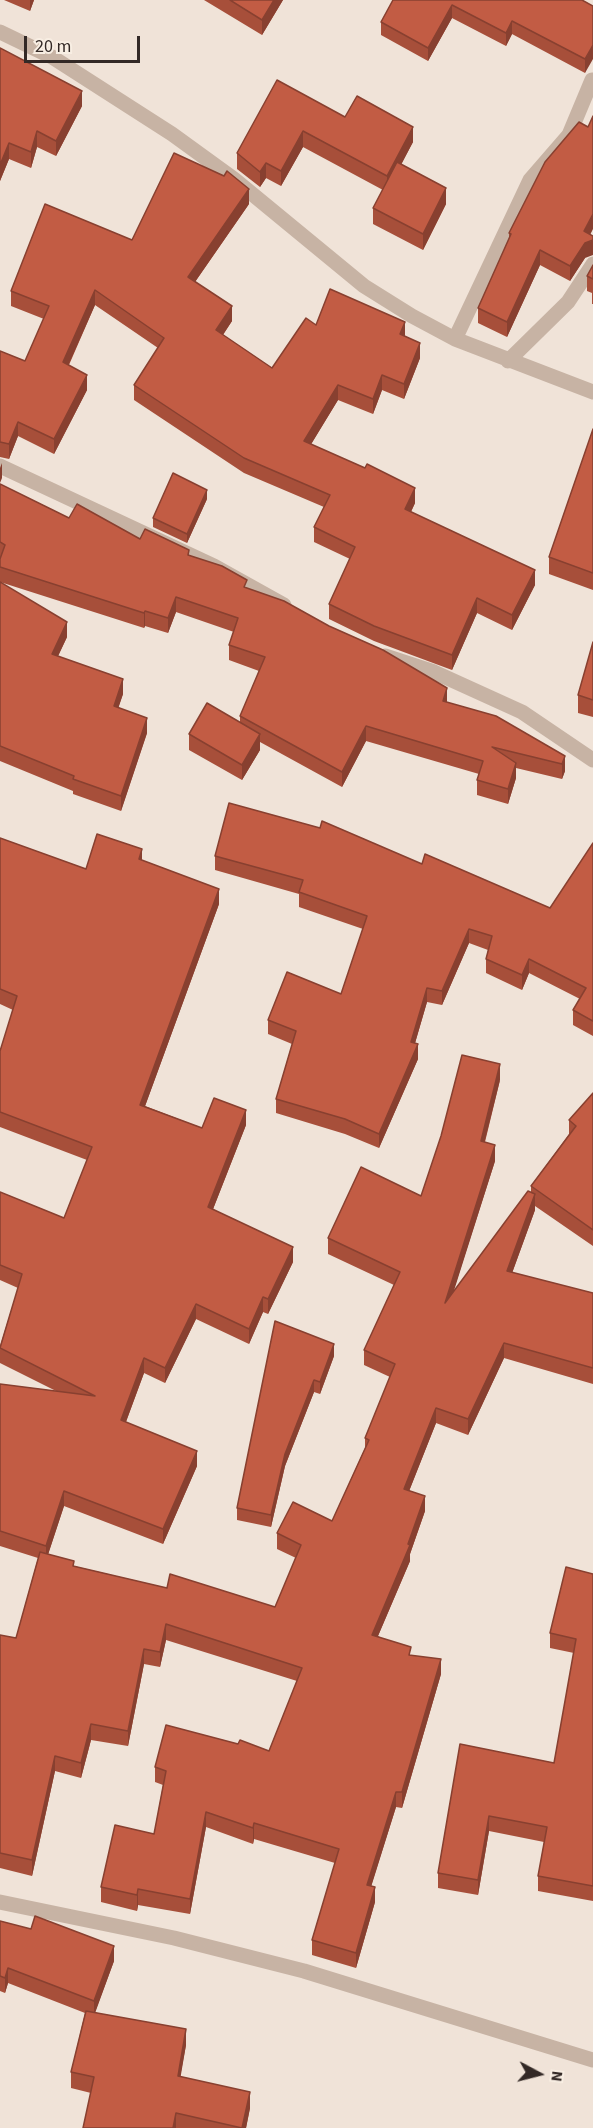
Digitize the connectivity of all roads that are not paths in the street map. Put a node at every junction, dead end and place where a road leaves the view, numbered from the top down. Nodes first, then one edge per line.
1 (0, 32) edge
2 (592, 80) edge
3 (593, 264) edge
4 (455, 339) junction
5 (508, 361) junction
6 (593, 392) edge
7 (0, 466) edge
8 (293, 610) edge
9 (370, 650) edge
10 (593, 760) edge
11 (0, 1902) edge
12 (593, 2060) edge

1 - 4 street
2 - 4 street
3 - 5 street
4 - 5 street
5 - 6 street
7 - 8 street
9 - 10 street
11 - 12 street

